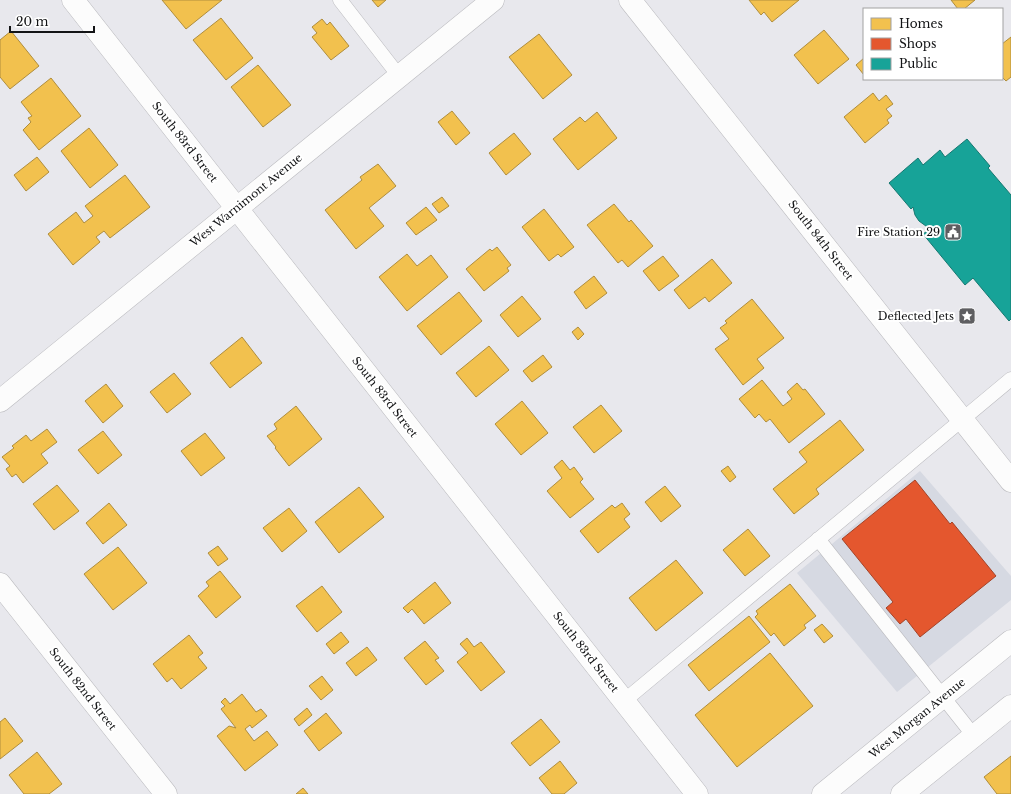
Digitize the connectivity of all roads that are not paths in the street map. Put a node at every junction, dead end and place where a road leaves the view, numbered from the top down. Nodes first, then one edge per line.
1 (73, 0) edge
2 (340, 0) edge
3 (493, 0) edge
4 (630, 0) edge
5 (399, 76) junction
6 (236, 208) junction
7 (1011, 379) edge
8 (0, 401) edge
9 (962, 419) junction
10 (1011, 481) edge
11 (818, 539) junction
12 (0, 584) edge
13 (1011, 641) edge
14 (943, 696) junction
15 (624, 701) junction
16 (1011, 706) edge
17 (974, 736) junction
18 (166, 794) edge
19 (697, 794) edge
20 (823, 794) edge
21 (902, 794) edge

1 - 6 street, South 83rd Street
2 - 5 lane
3 - 5 street, West Warnimont Avenue
4 - 9 street, South 84th Street
5 - 6 street, West Warnimont Avenue
6 - 8 street, West Warnimont Avenue
6 - 15 street, South 83rd Street
7 - 9 lane
9 - 10 street, South 84th Street
9 - 11 lane
11 - 14 lane
11 - 15 lane
12 - 18 street, South 82nd Street
13 - 14 street, West Morgan Avenue
14 - 17 lane
14 - 20 street, West Morgan Avenue
15 - 19 street, South 83rd Street
16 - 17 street
17 - 21 street

